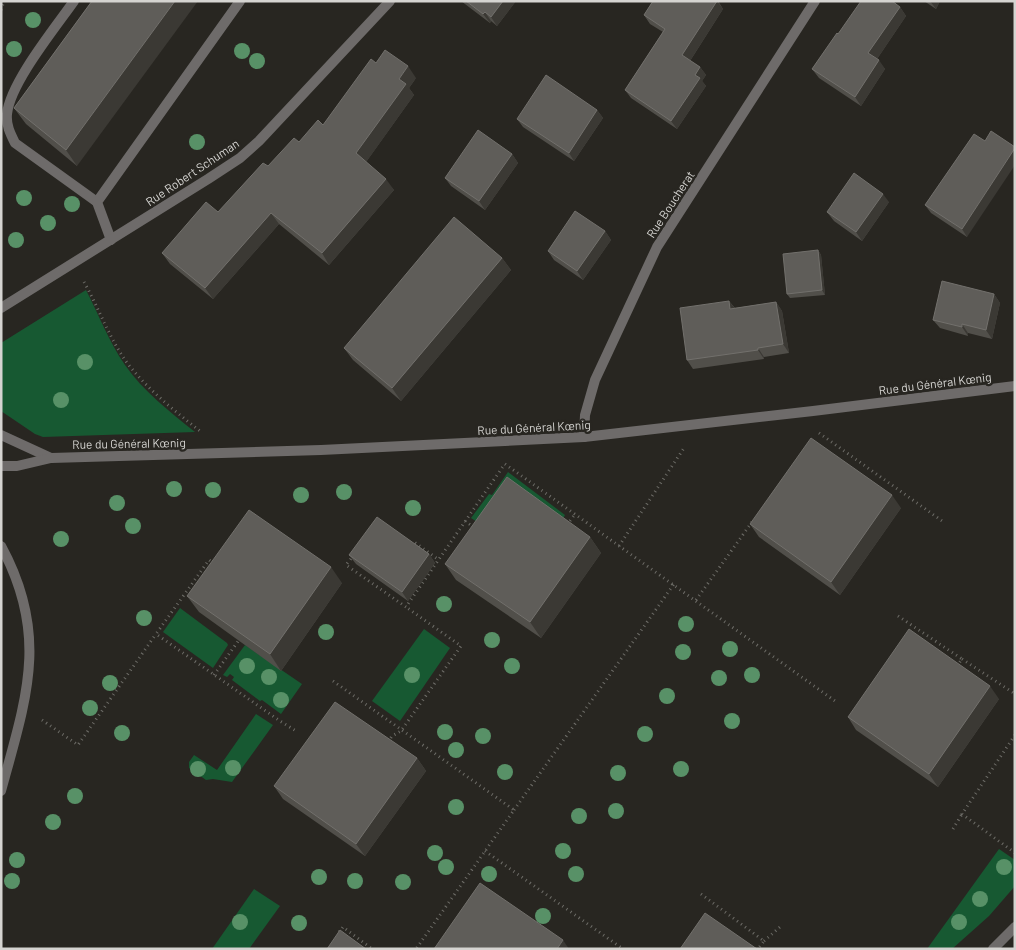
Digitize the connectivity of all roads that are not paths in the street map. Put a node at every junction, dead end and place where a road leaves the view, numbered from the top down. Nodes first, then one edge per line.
1 (74, 1) edge
2 (240, 1) edge
3 (390, 1) edge
4 (815, 1) edge
5 (98, 202) junction
6 (111, 240) junction
7 (1, 308) edge
8 (1015, 386) edge
9 (1, 435) edge
10 (584, 437) junction
11 (51, 458) junction
12 (1, 466) edge
13 (1, 546) edge
14 (1, 791) edge
15 (1015, 928) edge
16 (993, 949) edge

1 - 5 street
2 - 5 street
3 - 6 street, Rue Robert Schuman
4 - 10 street, Rue Boucherat
5 - 6 street
6 - 7 street, Rue Robert Schuman
8 - 10 street, Rue du Général Kœnig
9 - 11 street, Rue du Général Kœnig
10 - 11 street, Rue du Général Kœnig
11 - 12 street, Rue du Général Kœnig
13 - 14 street
15 - 16 street

